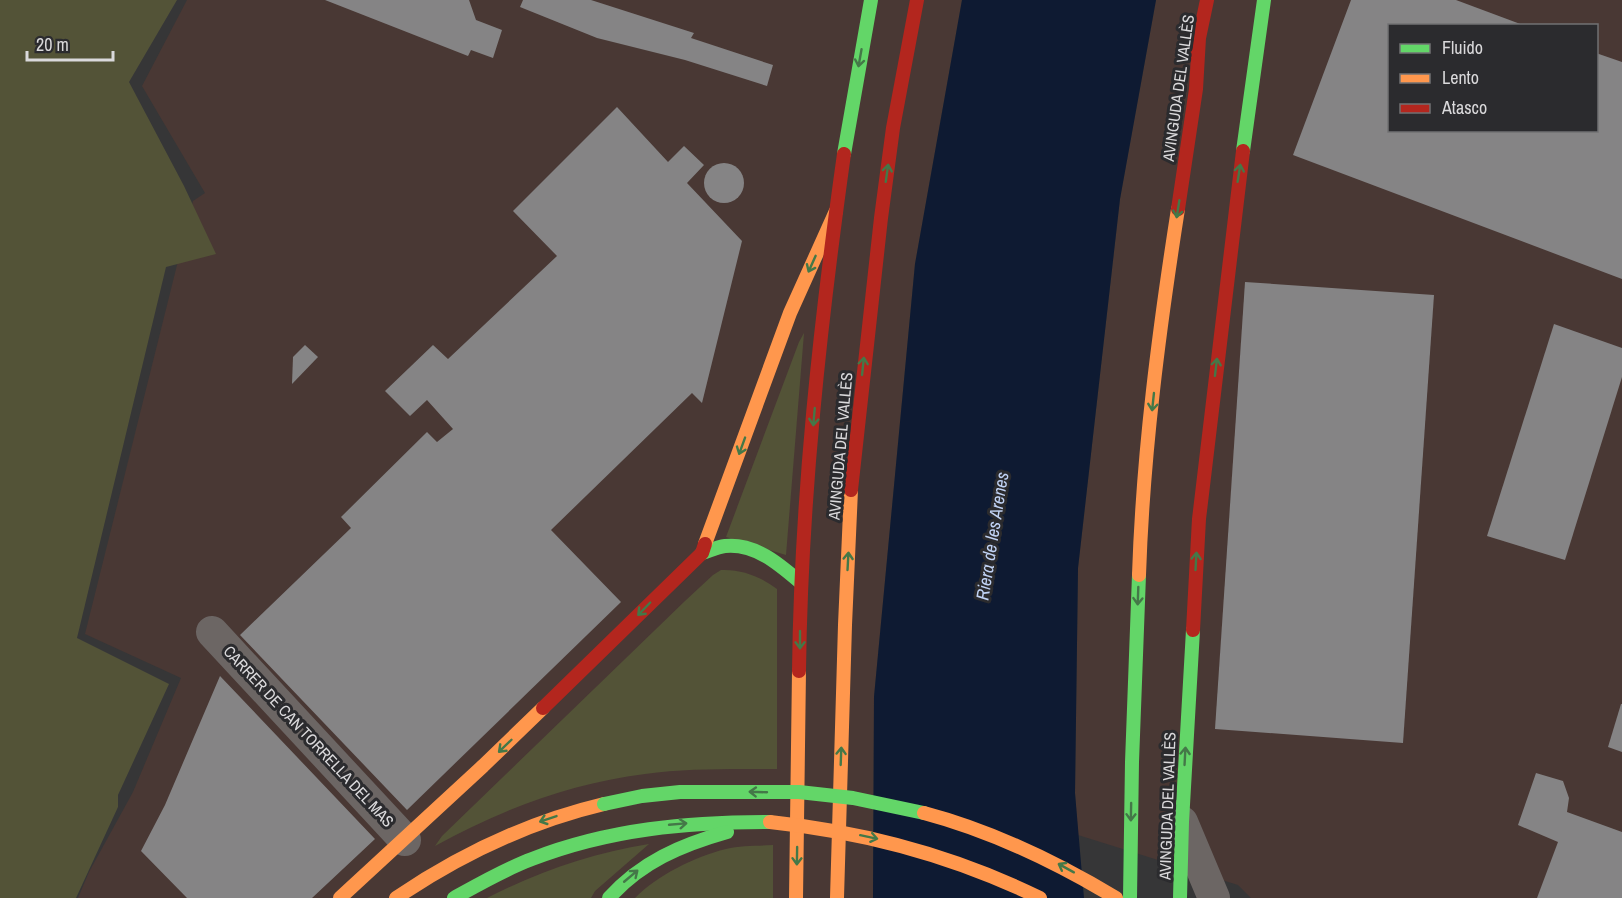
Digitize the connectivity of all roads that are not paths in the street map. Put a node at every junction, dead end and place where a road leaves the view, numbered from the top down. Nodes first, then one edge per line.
1 (871, 0) edge
2 (917, 0) edge
3 (1207, 0) edge
4 (1264, 0) edge
5 (1213, 54) dead end
6 (1196, 89) junction
7 (836, 211) junction
8 (702, 553) junction
9 (800, 582) junction
10 (213, 632) dead end
11 (770, 822) junction
12 (1182, 822) junction
13 (405, 840) junction
14 (340, 898) edge
15 (396, 898) edge
16 (454, 898) edge
17 (609, 898) edge
18 (796, 898) edge
19 (837, 898) edge
20 (1040, 898) edge
21 (1116, 898) edge
22 (1130, 898) edge
23 (1180, 898) edge
24 (1214, 898) edge

1 -> 7 main road, AVINGUDA DEL VALLÈS
19 -> 2 main road, AVINGUDA DEL VALLÈS
3 - 6 main road, AVINGUDA DEL VALLÈS
12 -> 4 main road, AVINGUDA DEL VALLÈS
5 - 6 main road
6 -> 22 main road, AVINGUDA DEL VALLÈS
7 -> 8 main road
7 -> 9 main road, AVINGUDA DEL VALLÈS
8 - 9 main road
8 -> 13 main road
9 -> 18 main road, AVINGUDA DEL VALLÈS
10 - 13 street, CARRER DE CAN TORRELLA DEL MAS
16 -> 11 main road
17 -> 11 main road
11 -> 20 main road, bridge
12 - 23 main road, AVINGUDA DEL VALLÈS
12 - 24 street
13 - 14 main road
21 -> 15 main road, bridge

